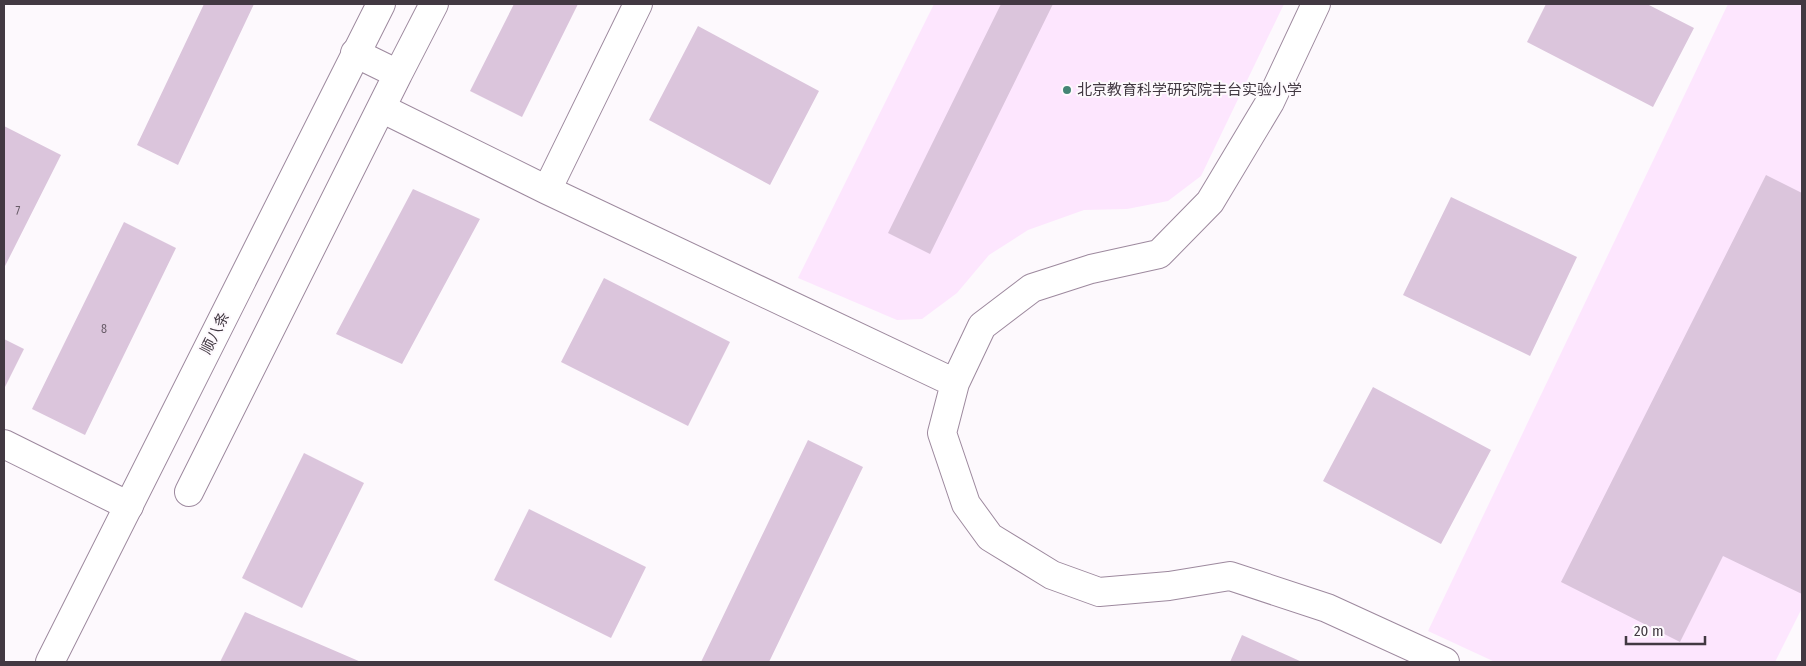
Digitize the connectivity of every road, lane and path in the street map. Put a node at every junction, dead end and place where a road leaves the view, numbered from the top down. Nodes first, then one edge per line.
1 (381, 4) edge
2 (434, 4) edge
3 (638, 4) edge
4 (1316, 4) edge
5 (355, 53) junction
6 (398, 74) junction
7 (381, 108) junction
8 (547, 190) junction
9 (955, 383) junction
10 (4, 444) edge
11 (189, 492) dead end
12 (129, 506) junction
13 (50, 662) edge
14 (1445, 662) edge

1 - 5 street, 顺八条
2 - 6 street
3 - 8 street
4 - 9 street
5 - 6 street
5 - 12 street, 顺八条
6 - 7 street
7 - 8 street
7 - 11 street
8 - 9 street
9 - 14 street
10 - 12 street
12 - 13 street, 顺八条

